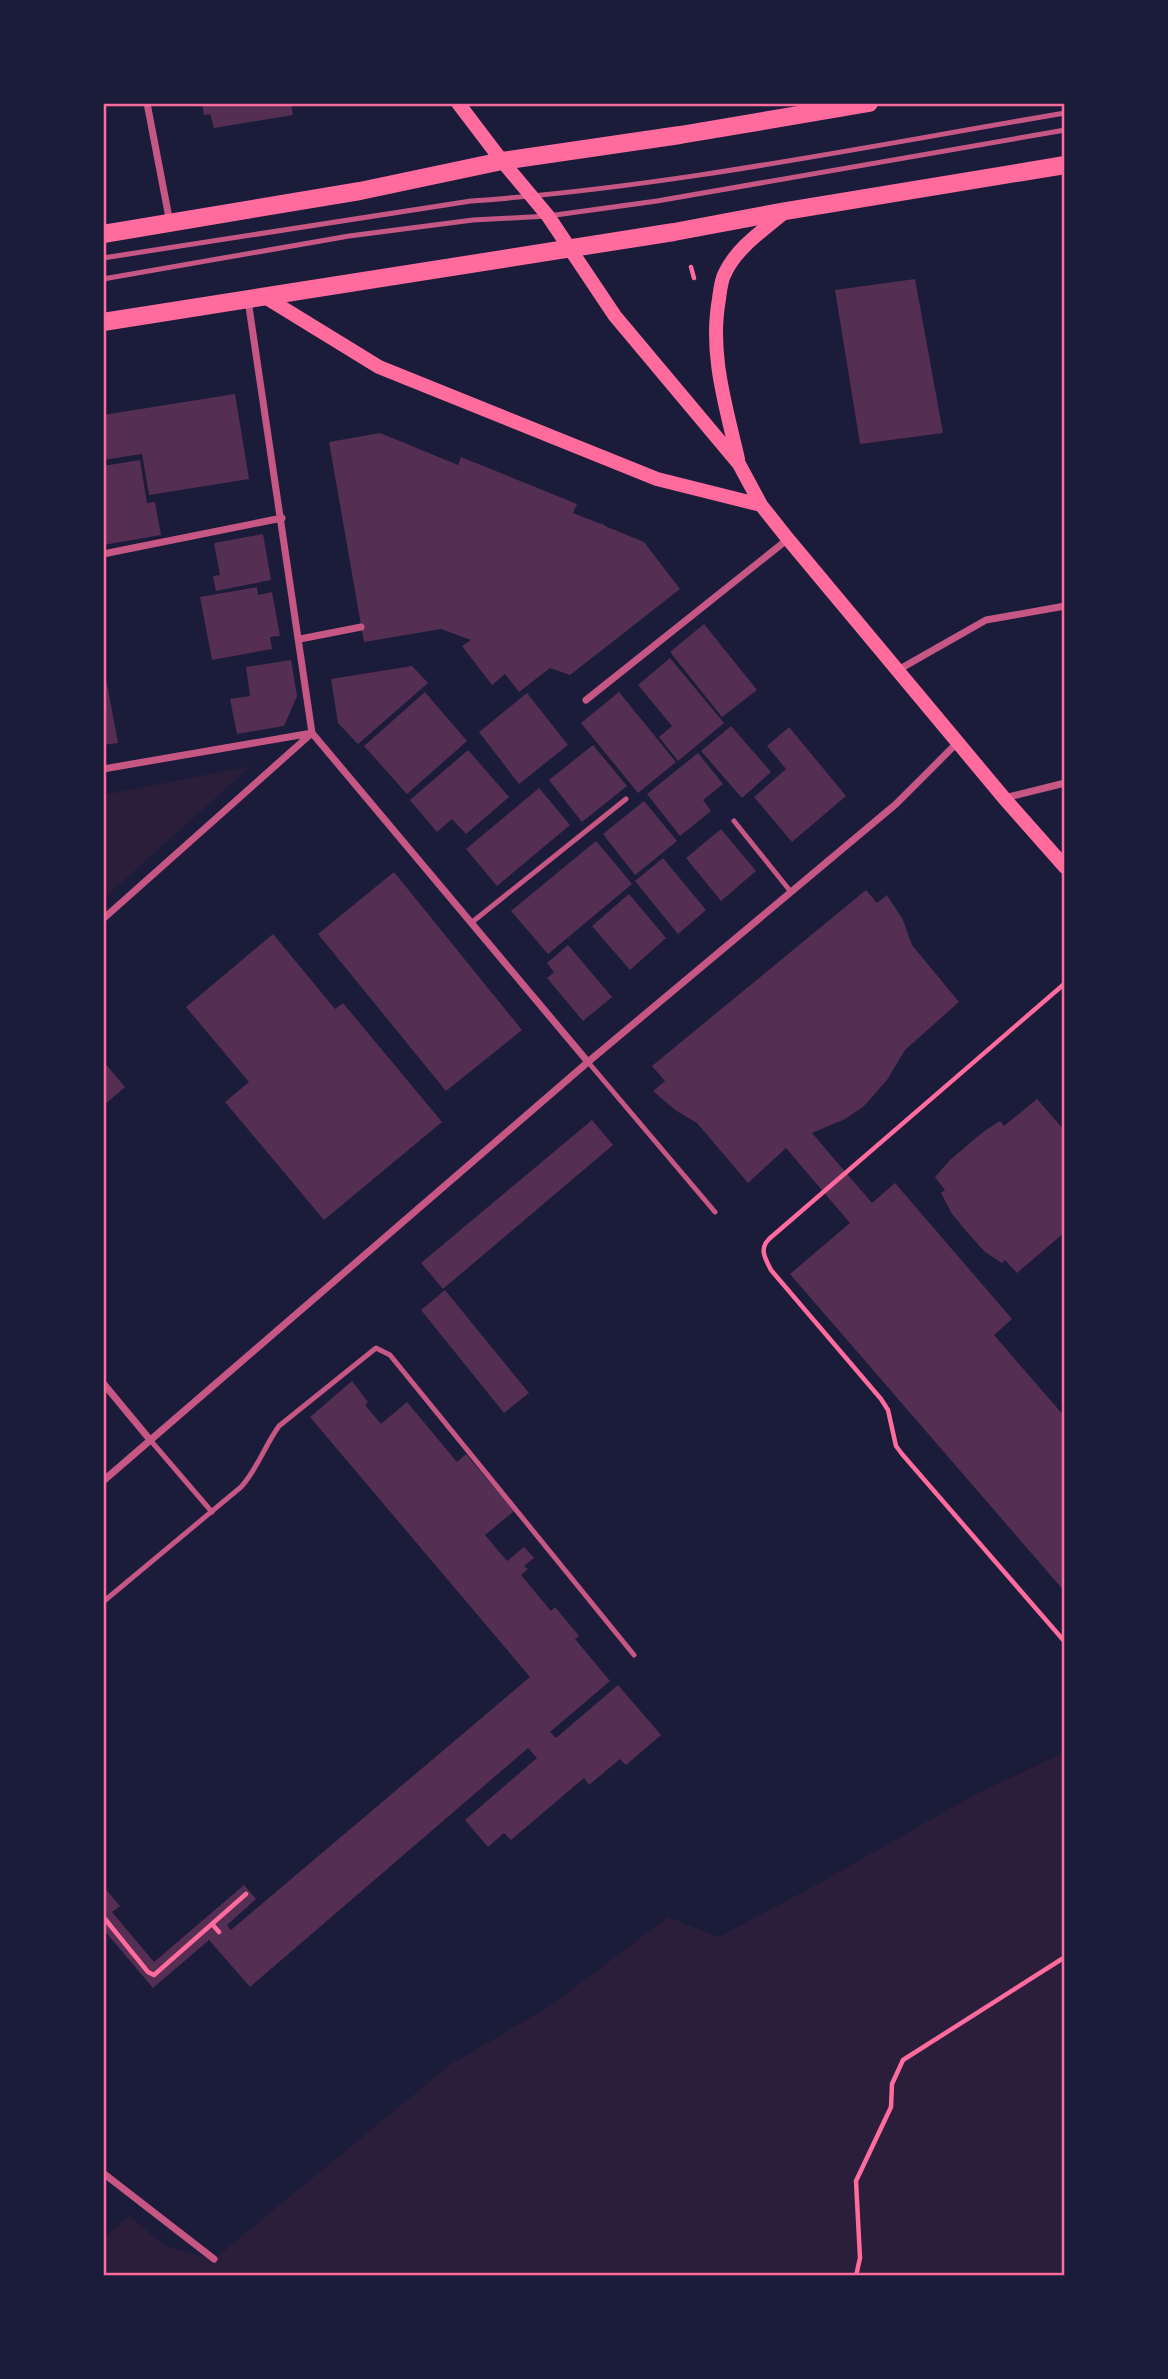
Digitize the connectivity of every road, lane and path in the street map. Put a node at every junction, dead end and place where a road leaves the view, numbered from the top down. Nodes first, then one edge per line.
1 (147, 103) edge
2 (458, 103) edge
3 (869, 103) edge
4 (783, 110) edge
5 (1065, 113) edge
6 (1065, 130) edge
7 (502, 161) junction
8 (1065, 166) edge
9 (531, 197) junction
10 (786, 211) junction
11 (548, 216) junction
12 (170, 223) junction
13 (103, 234) edge
14 (570, 248) junction
15 (103, 258) edge
16 (103, 279) edge
17 (257, 298) junction
18 (103, 322) edge
19 (739, 464) junction
20 (761, 505) junction
21 (282, 519) junction
22 (788, 539) junction
23 (103, 554) edge
24 (1065, 606) edge
25 (361, 627) dead end
26 (300, 639) junction
27 (897, 671) junction
28 (586, 700) dead end
29 (312, 733) junction
30 (959, 741) junction
31 (103, 769) edge
32 (1065, 783) edge
33 (1004, 798) junction
34 (626, 799) dead end
35 (734, 821) dead end
36 (1065, 867) edge
37 (791, 892) junction
38 (103, 919) edge
39 (471, 923) junction
40 (1063, 985) dead end
41 (588, 1062) junction
42 (715, 1212) dead end
43 (103, 1383) edge
44 (151, 1441) junction
45 (103, 1481) edge
46 (212, 1512) junction
47 (103, 1602) edge
48 (1065, 1642) edge
49 (634, 1655) dead end
50 (246, 1894) dead end
51 (105, 1919) edge
52 (212, 1924) junction
53 (219, 1932) dead end
54 (1065, 1957) edge
55 (103, 2173) edge
56 (214, 2259) dead end
57 (856, 2276) edge

1 - 12 street
2 - 7 main road
3 - 4 main road
4 - 7 main road
5 - 9 lane
6 - 11 lane
7 - 9 main road
7 - 12 main road
8 - 10 main road
9 - 11 main road
9 - 15 lane
10 - 14 main road
10 - 19 main road
11 - 14 main road
11 - 16 lane
12 - 13 main road
14 - 17 main road
14 - 19 main road
17 - 18 main road
17 - 20 main road
17 - 21 street
19 - 20 main road
20 - 22 main road
21 - 23 street
21 - 26 street
22 - 27 main road
22 - 28 street
24 - 27 street
25 - 26 street
26 - 29 street
27 - 30 main road
29 - 31 street
29 - 38 street
29 - 39 street
30 - 33 main road
30 - 37 street
32 - 33 street
33 - 36 main road
34 - 39 lane
35 - 37 lane
37 - 41 street
39 - 41 street
40 - 48 path
41 - 42 lane
41 - 44 street
43 - 44 street
44 - 45 street
44 - 46 lane
46 - 47 lane
46 - 49 lane
50 - 52 path
51 - 52 path
52 - 53 path
54 - 57 path
55 - 56 street

